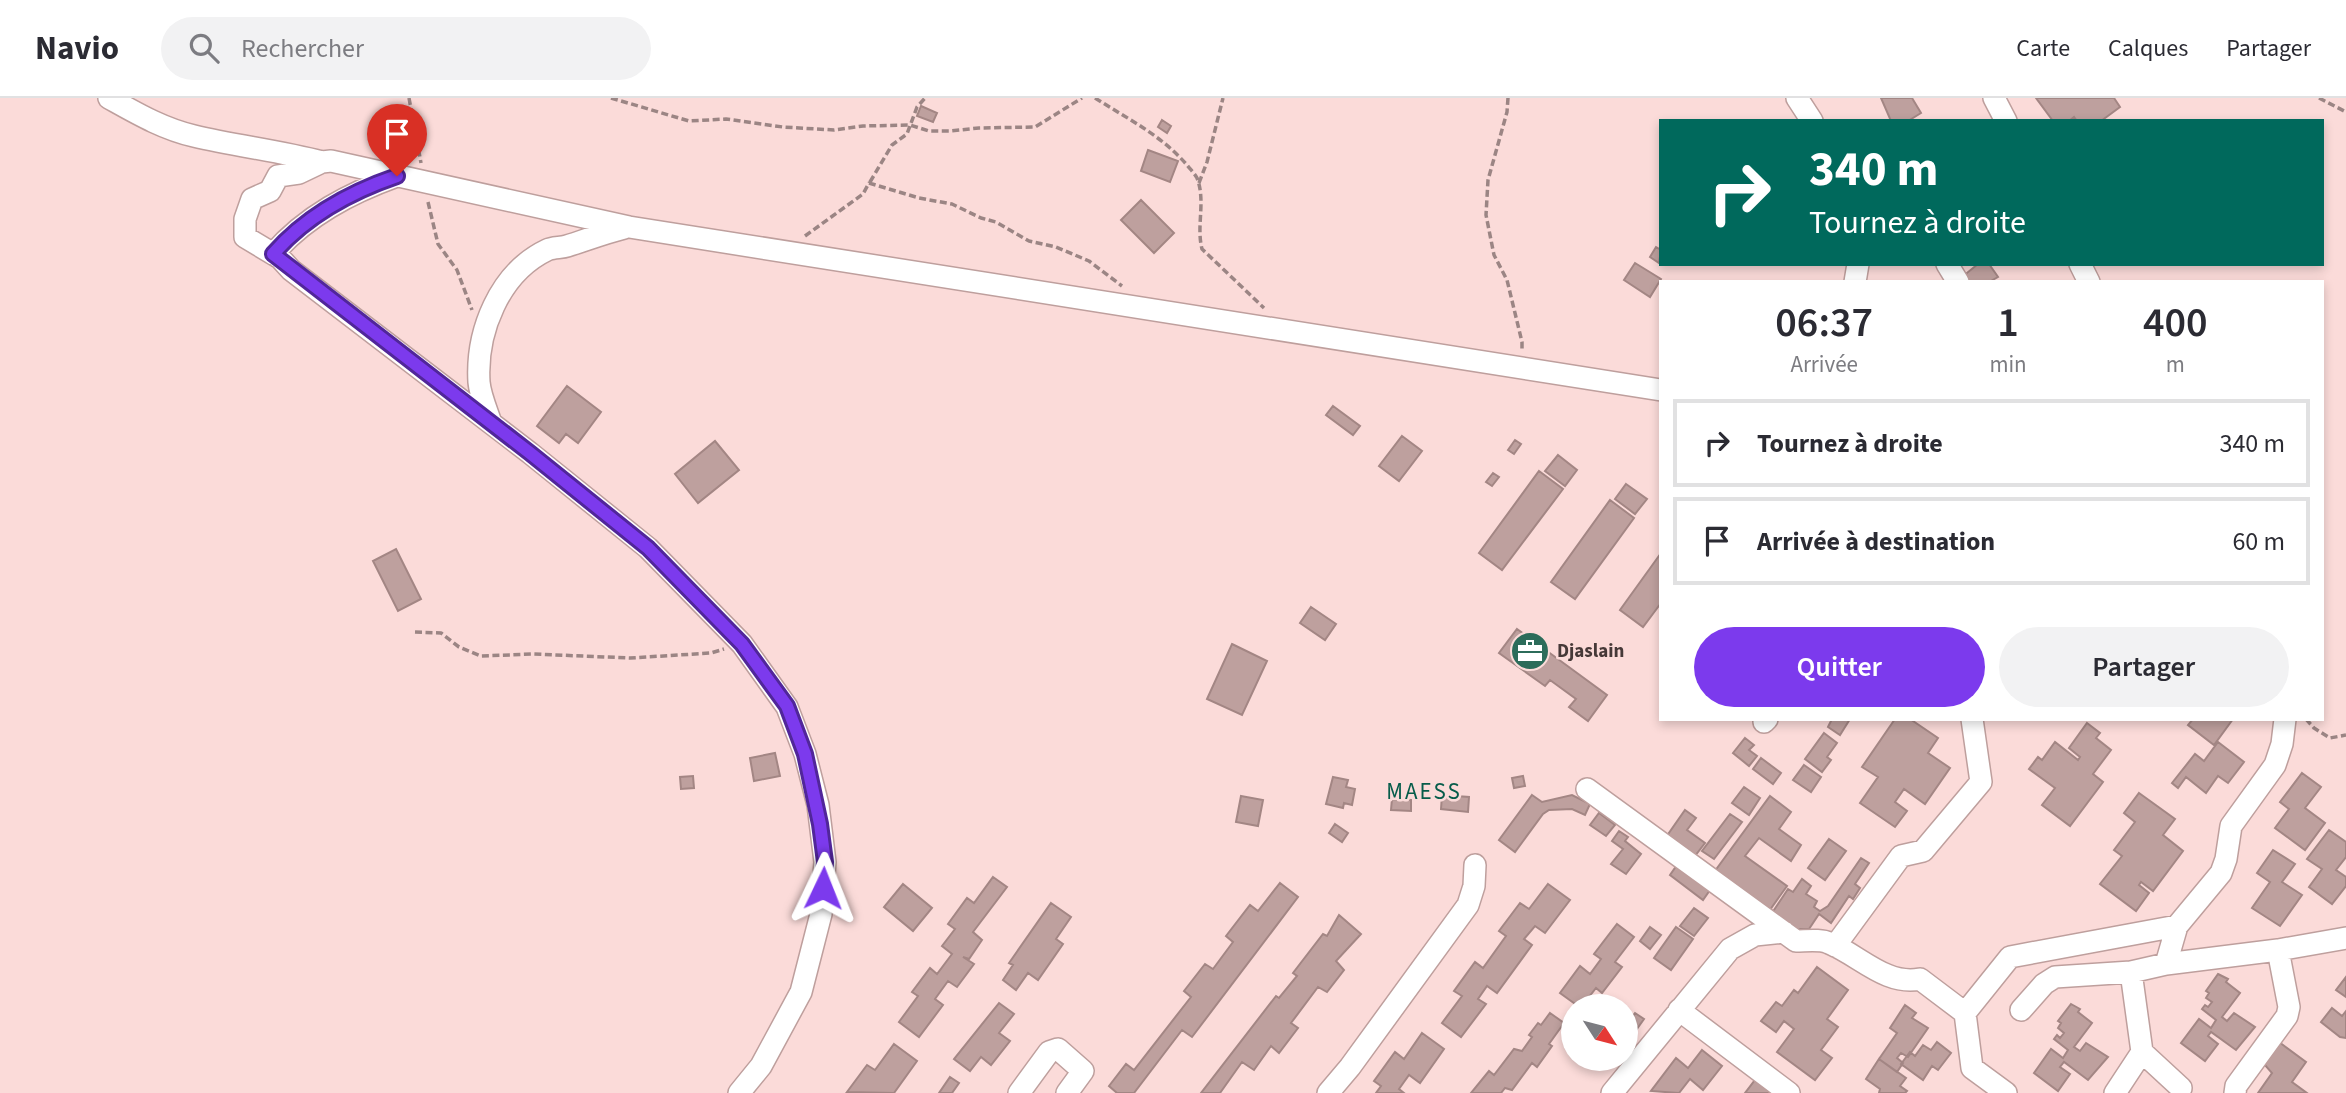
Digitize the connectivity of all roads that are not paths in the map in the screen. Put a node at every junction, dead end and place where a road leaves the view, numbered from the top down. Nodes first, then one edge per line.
1 (109, 98) edge
2 (1797, 98) edge
3 (1994, 98) edge
4 (1811, 119) edge
5 (2005, 119) edge
6 (322, 162) junction
7 (397, 176) junction
8 (629, 227) junction
9 (273, 254) junction
10 (1659, 390) edge
11 (491, 423) junction
12 (1972, 721) edge
13 (2285, 721) edge
14 (1587, 789) dead end
15 (1475, 865) dead end
16 (2177, 926) junction
17 (1784, 932) junction
18 (2346, 938) edge
19 (1835, 946) junction
20 (2278, 950) junction
21 (2166, 964) junction
22 (2131, 972) junction
23 (1679, 1010) junction
24 (2021, 1010) dead end
25 (1965, 1013) junction
26 (2141, 1052) junction
27 (2181, 1088) dead end
28 (739, 1093) edge
29 (1019, 1093) edge
30 (1067, 1093) edge
31 (1328, 1093) edge
32 (1612, 1093) edge
33 (1789, 1093) edge
34 (2006, 1093) edge
35 (2115, 1093) edge
36 (2235, 1093) edge

1 - 6 street
2 - 4 street
3 - 5 street
6 - 7 street
6 - 9 street
7 - 8 street
7 - 9 street
8 - 10 street
8 - 11 street
9 - 11 street
11 - 28 street
12 - 19 street
13 - 16 street
14 - 17 street
15 - 31 street
16 - 21 street
16 - 25 street
17 - 19 street
17 - 23 street
18 - 20 street
19 - 25 street
20 - 21 street
20 - 36 street
21 - 22 street
22 - 24 street
22 - 26 street
23 - 32 street
23 - 33 street
25 - 34 street
26 - 27 street
26 - 35 street
29 - 30 street

